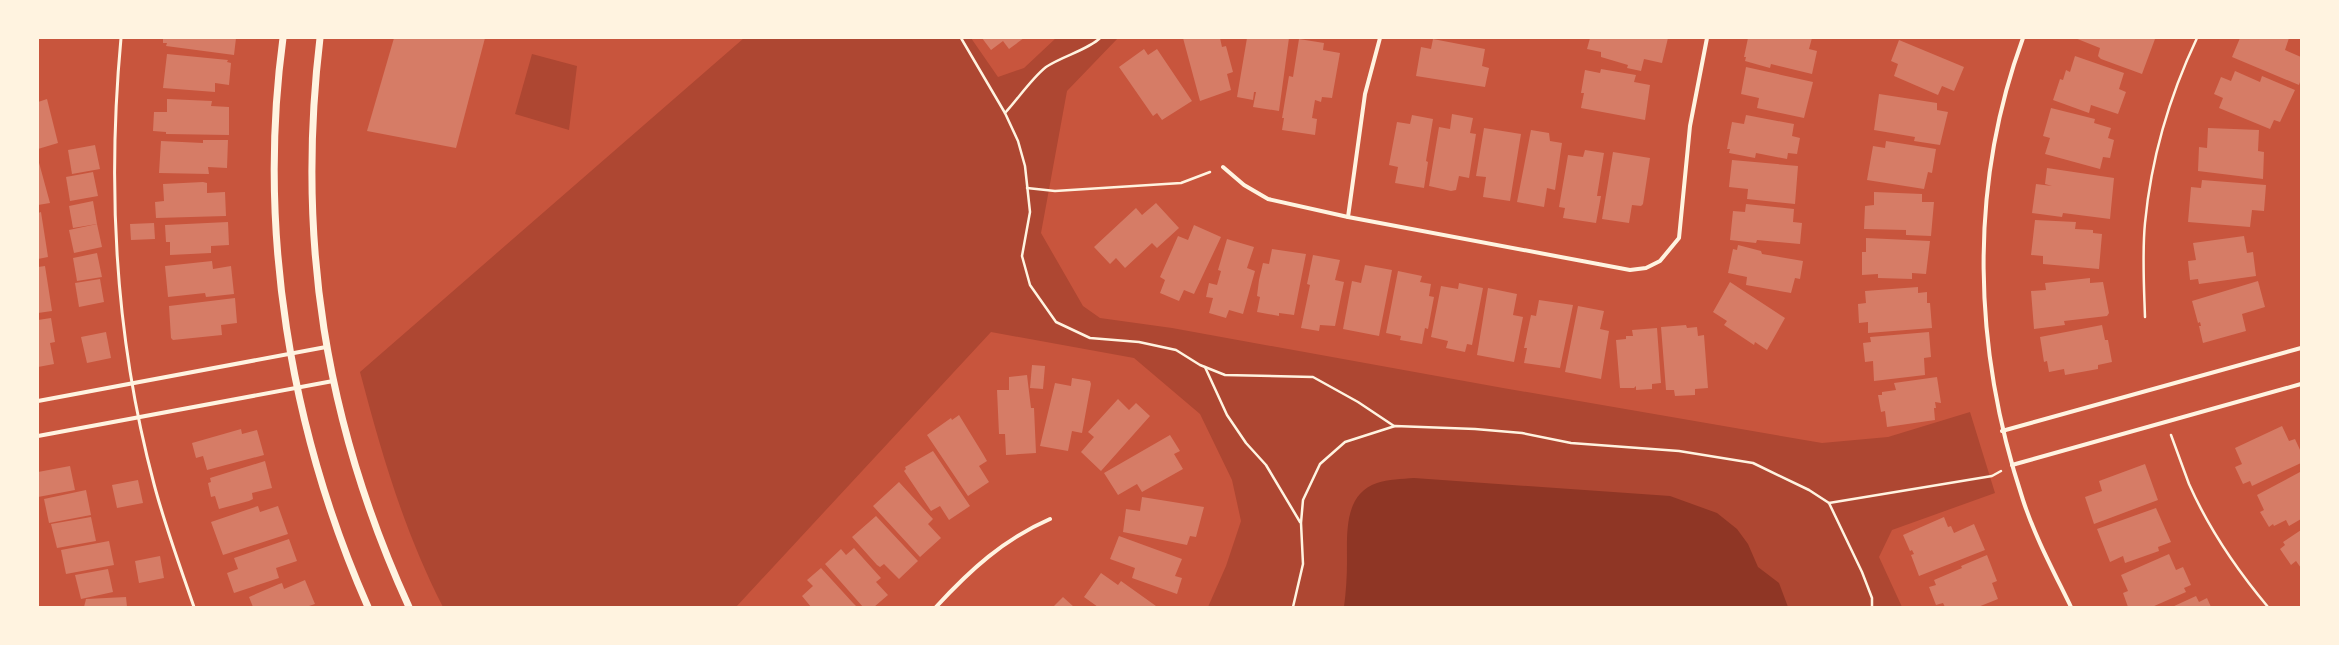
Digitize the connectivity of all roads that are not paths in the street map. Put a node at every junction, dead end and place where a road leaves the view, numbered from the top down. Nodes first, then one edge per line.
1 (121, 38) edge
2 (283, 38) edge
3 (320, 38) edge
4 (1380, 38) edge
5 (1707, 38) edge
6 (2023, 38) edge
7 (1223, 167) road end
8 (1348, 216) junction
9 (326, 347) junction
10 (2301, 348) edge
11 (291, 354) junction
12 (333, 381) junction
13 (132, 384) junction
14 (2301, 384) edge
15 (297, 388) junction
16 (38, 401) edge
17 (138, 417) junction
18 (2002, 431) junction
19 (38, 436) edge
20 (2012, 465) junction
21 (1050, 519) dead end
22 (194, 607) edge
23 (368, 607) edge
24 (409, 607) edge
25 (936, 607) edge
26 (2071, 607) edge

1 - 13 lane
2 - 11 street
3 - 9 street
4 - 8 street
5 - 8 street
6 - 18 street
7 - 8 street
9 - 11 street
9 - 12 street
10 - 18 street
11 - 13 street
11 - 15 street
12 - 15 street
12 - 24 street
13 - 16 street
13 - 17 lane
14 - 20 street
15 - 17 street
15 - 23 street
17 - 19 street
17 - 22 lane
18 - 20 street
20 - 26 street
21 - 25 street

